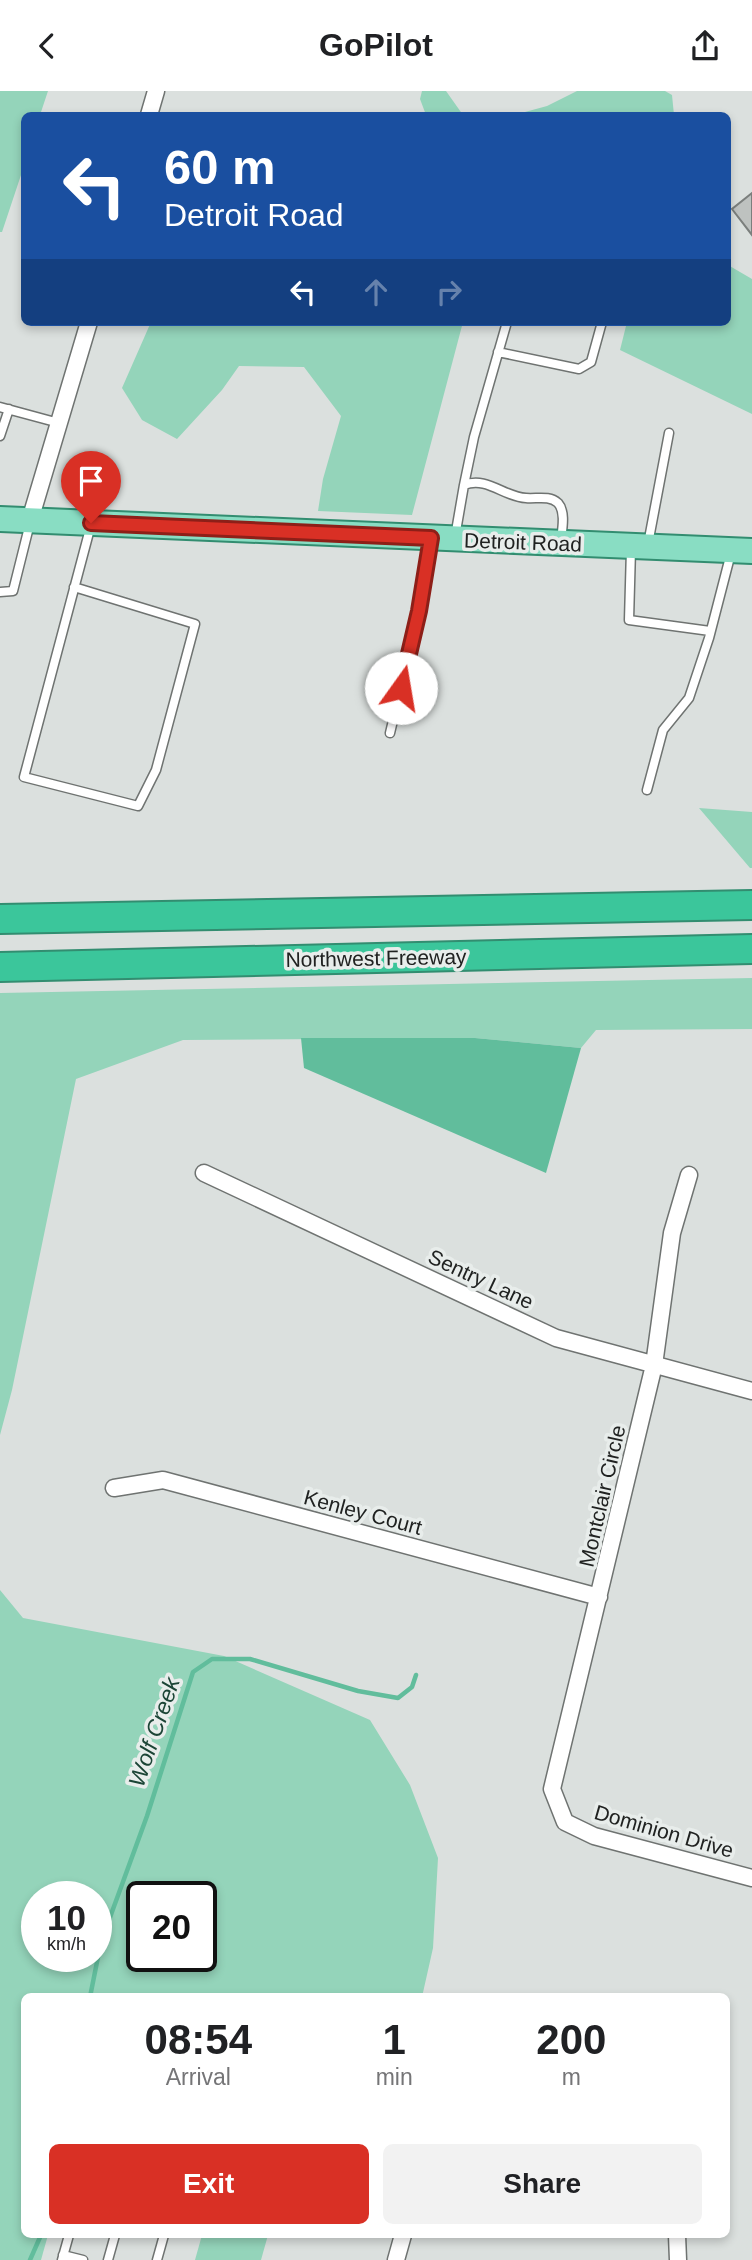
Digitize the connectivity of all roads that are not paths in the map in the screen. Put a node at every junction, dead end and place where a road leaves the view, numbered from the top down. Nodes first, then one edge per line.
1 (156, 91) edge
2 (150, 112) edge
3 (88, 326) edge
4 (506, 326) edge
5 (601, 326) edge
6 (498, 352) junction
7 (4, 408) edge
8 (59, 423) junction
9 (669, 433) dead end
10 (0, 436) edge
11 (464, 485) junction
12 (0, 519) edge
13 (30, 520) junction
14 (91, 523) junction
15 (443, 539) junction
16 (561, 543) junction
17 (639, 547) junction
18 (742, 551) edge
19 (74, 587) junction
20 (0, 592) edge
21 (710, 631) junction
22 (390, 733) dead end
23 (647, 790) dead end
24 (752, 905) edge
25 (0, 919) edge
26 (752, 949) edge
27 (0, 967) edge
28 (204, 1173) dead end
29 (689, 1175) dead end
30 (654, 1365) junction
31 (752, 1391) edge
32 (114, 1488) dead end
33 (600, 1597) junction
34 (565, 1822) joint
35 (752, 1878) edge
36 (68, 2238) edge
37 (114, 2238) edge
38 (163, 2238) edge
39 (402, 2238) edge
40 (677, 2238) edge
41 (63, 2257) edge
42 (83, 2260) edge
43 (108, 2260) edge
44 (157, 2260) edge
45 (396, 2260) edge
46 (678, 2260) edge

1 - 2 street
3 - 8 street
4 - 6 lane
5 - 6 lane
6 - 11 lane
7 - 8 lane
7 - 10 lane
8 - 13 street
9 - 17 lane
11 - 15 lane
11 - 16 lane
12 - 13 main road, Detroit Road
13 - 14 main road, Detroit Road
13 - 20 lane
14 - 15 main road, Detroit Road
14 - 19 lane
15 - 16 main road, Detroit Road
15 - 22 lane
16 - 17 main road, Detroit Road
17 - 18 main road, Detroit Road
17 - 21 lane
18 - 21 lane
19 - 19 lane
21 - 23 lane
24 - 25 highway
26 - 27 highway, Northwest Freeway
28 - 30 street, Sentry Lane
29 - 30 street, Montclair Circle
30 - 31 street, Sentry Lane
30 - 33 street, Montclair Circle
32 - 33 street, Kenley Court
33 - 34 street, Montclair Circle
34 - 35 street, Dominion Drive
36 - 41 lane
37 - 43 lane
38 - 44 lane
39 - 45 street
40 - 46 street
41 - 42 lane

